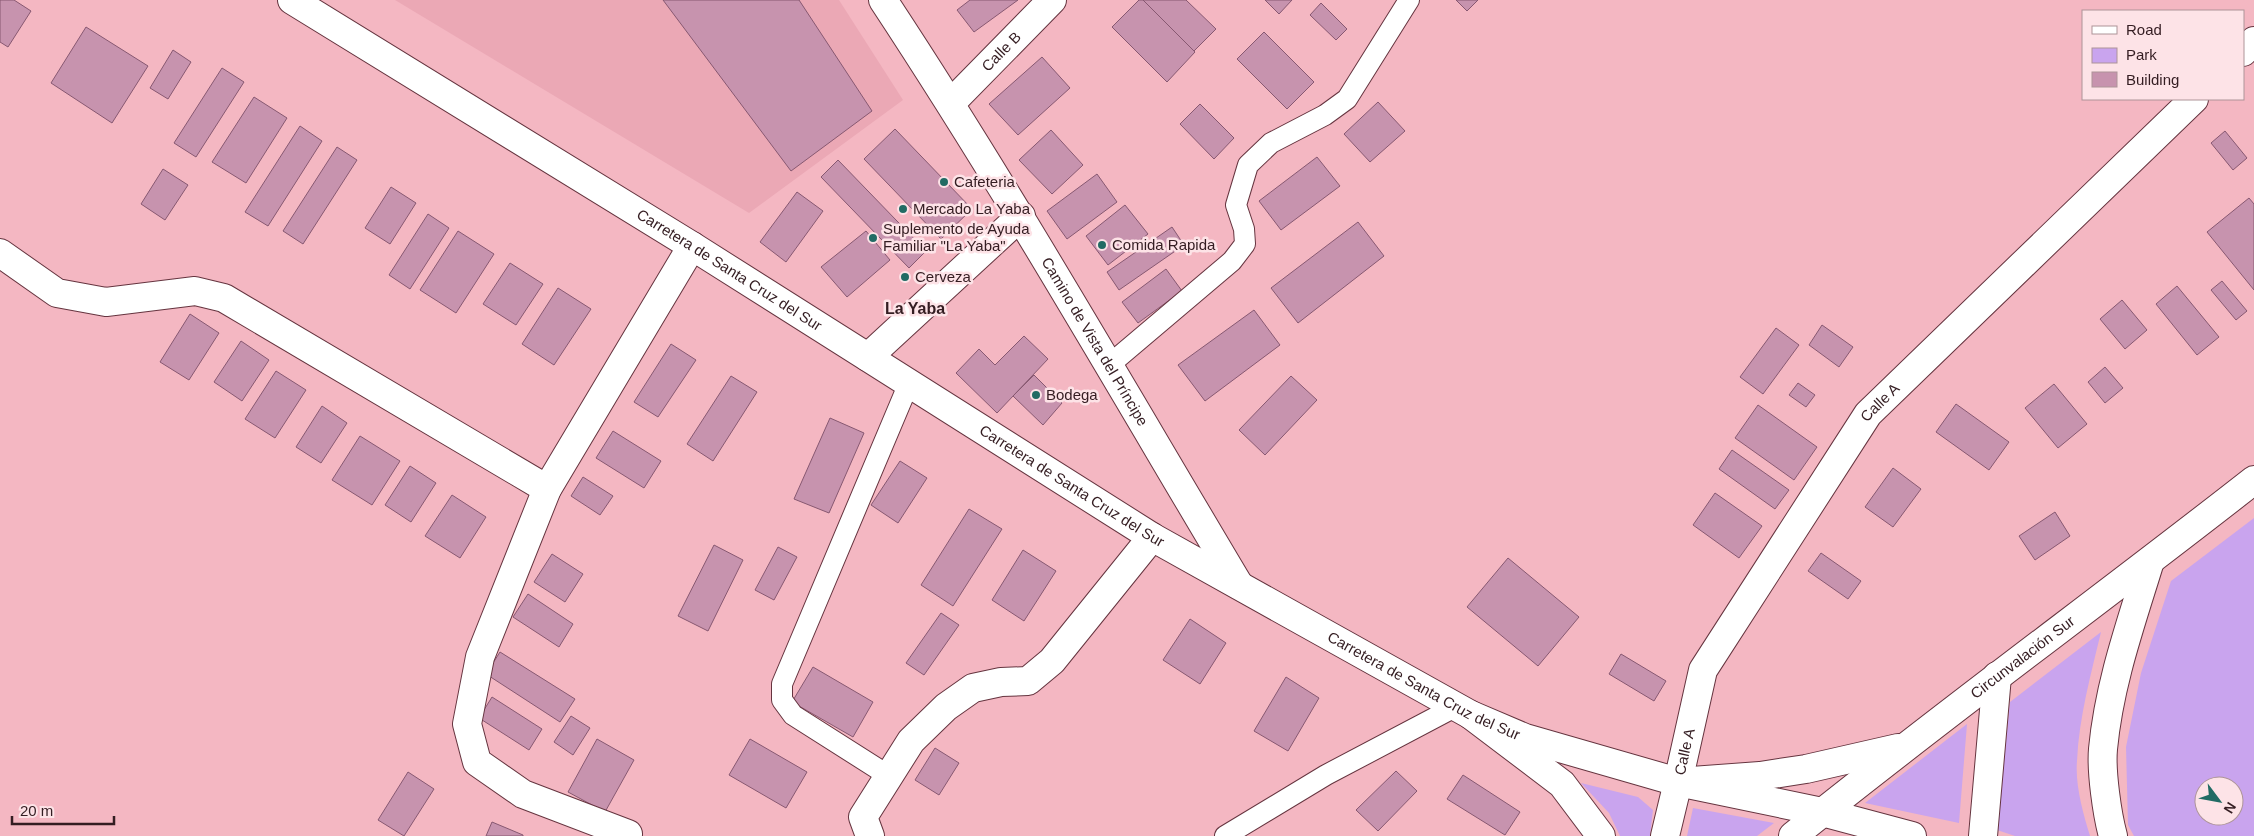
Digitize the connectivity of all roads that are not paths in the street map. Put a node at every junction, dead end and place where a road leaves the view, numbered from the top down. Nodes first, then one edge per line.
1 (292, 0) edge
2 (883, 0) edge
3 (1052, 0) edge
4 (1409, 0) edge
5 (2254, 41) edge
6 (2244, 51) edge
7 (2193, 100) edge
8 (951, 103) junction
9 (1021, 216) junction
10 (692, 246) junction
11 (0, 253) edge
12 (868, 357) junction
13 (1108, 366) junction
14 (909, 383) junction
15 (2254, 480) edge
16 (547, 489) junction
17 (1152, 537) junction
18 (2150, 561) junction
19 (1239, 585) junction
20 (1997, 676) junction
21 (1463, 711) junction
22 (1904, 746) junction
23 (889, 776) junction
24 (1678, 782) junction
25 (1822, 812) junction
26 (628, 834) dead end
27 (870, 836) edge
28 (1225, 836) edge
29 (1601, 836) edge
30 (1665, 836) edge
31 (1793, 836) edge
32 (1912, 836) edge
33 (1983, 836) edge
34 (2113, 836) edge

1 - 10 street, Carretera de Santa Cruz del Sur
2 - 8 street, Camino de Vista del Príncipe
3 - 8 street, Calle B
4 - 13 lane
5 - 6 street
7 - 24 street, Calle A
8 - 9 street, Camino de Vista del Príncipe
9 - 12 street
9 - 13 street, Camino de Vista del Príncipe
10 - 12 street, Carretera de Santa Cruz del Sur
10 - 16 street
11 - 16 street
12 - 14 street, Carretera de Santa Cruz del Sur
13 - 19 street, Camino de Vista del Príncipe
14 - 17 street, Carretera de Santa Cruz del Sur
14 - 23 lane
15 - 18 street, Circunvalación Sur
16 - 26 street
17 - 19 street, Carretera de Santa Cruz del Sur
17 - 23 street
18 - 20 street, Circunvalación Sur
18 - 34 street
19 - 21 street, Carretera de Santa Cruz del Sur
20 - 22 street, Circunvalación Sur
20 - 33 street
21 - 24 street, Carretera de Santa Cruz del Sur
21 - 28 lane
21 - 29 street
22 - 24 street
22 - 25 street, Circunvalación Sur
23 - 27 street
24 - 25 street, Carretera de Santa Cruz del Sur
24 - 30 street, Calle A
25 - 31 street, Circunvalación Sur
25 - 32 street, Carretera de Santa Cruz del Sur

